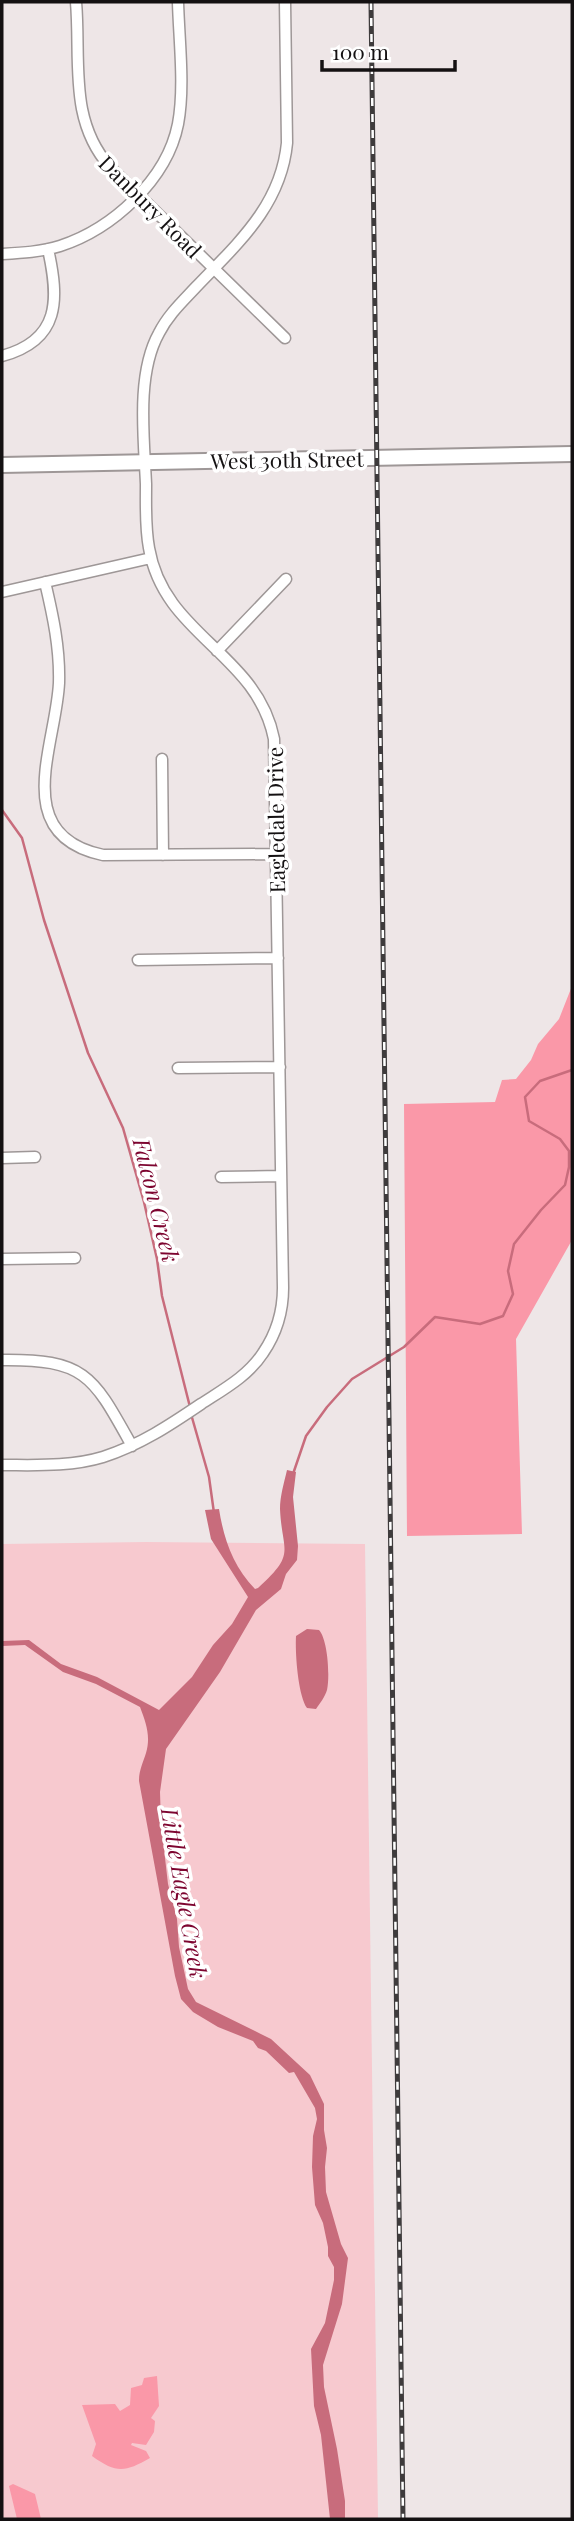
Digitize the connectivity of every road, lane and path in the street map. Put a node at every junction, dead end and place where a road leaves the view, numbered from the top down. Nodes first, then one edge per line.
1 (76, 2) edge
2 (178, 2) edge
3 (285, 2) edge
4 (138, 194) junction
5 (48, 249) junction
6 (2, 254) edge
7 (214, 268) junction
8 (285, 338) dead end
9 (2, 356) edge
10 (572, 454) edge
11 (145, 462) junction
12 (2, 465) edge
13 (151, 558) junction
14 (286, 579) dead end
15 (45, 582) junction
16 (2, 592) edge
17 (217, 651) junction
18 (162, 759) dead end
19 (276, 854) junction
20 (163, 855) junction
21 (278, 958) junction
22 (138, 960) dead end
23 (280, 1067) junction
24 (178, 1068) dead end
25 (35, 1157) dead end
26 (2, 1158) edge
27 (281, 1176) junction
28 (221, 1177) dead end
29 (75, 1258) dead end
30 (2, 1259) edge
31 (2, 1360) edge
32 (132, 1446) junction
33 (2, 1465) edge

1 - 4 street, Danbury Road
2 - 4 street
3 - 7 street, Eagledale Drive
4 - 5 street
4 - 7 street, Danbury Road
5 - 6 street
5 - 9 street
7 - 8 street, Danbury Road
7 - 11 street, Eagledale Drive
10 - 11 main road, West 30th Street
11 - 12 main road, West 30th Street
11 - 13 street, Eagledale Drive
13 - 15 street
13 - 17 street, Eagledale Drive
14 - 17 street
15 - 16 street
15 - 20 street
17 - 19 street, Eagledale Drive
18 - 20 street
19 - 20 street
19 - 21 street, Eagledale Drive
21 - 22 street
21 - 23 street, Eagledale Drive
23 - 24 street
23 - 27 street, Eagledale Drive
25 - 26 street
27 - 28 street
27 - 32 street, Eagledale Drive
29 - 30 street
31 - 32 street
32 - 33 street, Eagledale Drive

